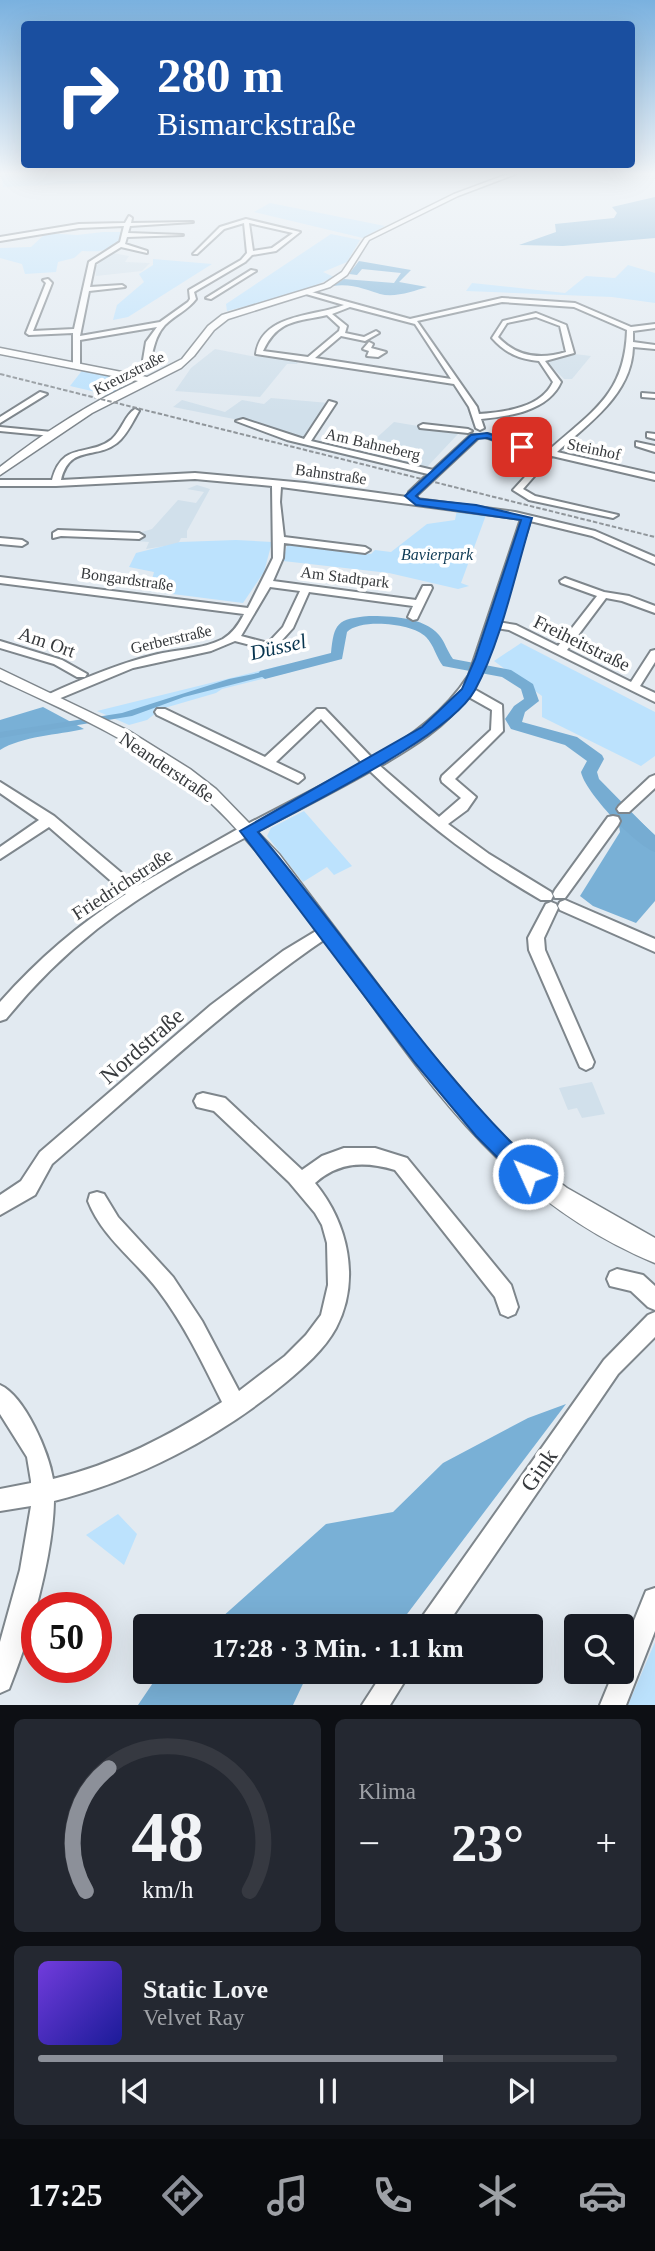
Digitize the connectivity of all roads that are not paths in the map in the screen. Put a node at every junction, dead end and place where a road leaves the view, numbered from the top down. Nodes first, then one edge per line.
1 (250, 253) edge
2 (106, 254) edge
3 (356, 254) edge
4 (253, 271) dead end
5 (46, 280) dead end
6 (120, 283) dead end
7 (224, 288) junction
8 (86, 289) junction
9 (191, 291) junction
10 (307, 293) junction
11 (209, 298) dead end
12 (537, 302) junction
13 (347, 306) junction
14 (330, 314) junction
15 (536, 315) junction
16 (413, 320) junction
17 (655, 326) edge
18 (160, 327) junction
19 (630, 328) junction
20 (376, 332) dead end
21 (341, 334) junction
22 (76, 335) junction
23 (630, 344) junction
24 (369, 346) junction
25 (655, 346) edge
26 (0, 351) edge
27 (310, 359) junction
28 (146, 360) dead end
29 (541, 362) junction
30 (76, 364) junction
31 (361, 367) junction
32 (146, 380) junction
33 (454, 382) junction
34 (44, 394) dead end
35 (645, 395) dead end
36 (655, 396) edge
37 (332, 403) dead end
38 (135, 411) dead end
39 (478, 416) junction
40 (0, 421) edge
41 (240, 421) dead end
42 (423, 426) dead end
43 (0, 429) edge
44 (484, 432) junction
45 (52, 434) junction
46 (471, 434) junction
47 (306, 442) junction
48 (639, 444) dead end
49 (655, 449) edge
50 (550, 454) junction
51 (0, 472) edge
52 (433, 473) junction
53 (655, 477) edge
54 (0, 483) edge
55 (56, 483) junction
56 (276, 487) junction
57 (412, 500) junction
58 (613, 514) dead end
59 (527, 518) junction
60 (56, 536) dead end
61 (139, 536) dead end
62 (279, 538) junction
63 (0, 541) edge
64 (22, 543) dead end
65 (365, 550) dead end
66 (653, 560) edge
67 (0, 580) edge
68 (565, 581) dead end
69 (265, 583) junction
70 (306, 588) junction
71 (427, 588) dead end
72 (603, 595) junction
73 (419, 604) junction
74 (655, 610) edge
75 (251, 612) junction
76 (413, 617) dead end
77 (492, 624) junction
78 (234, 637) junction
79 (0, 644) edge
80 (560, 651) junction
81 (655, 653) edge
82 (0, 674) edge
83 (81, 674) dead end
84 (633, 688) junction
85 (468, 691) junction
86 (51, 698) junction
87 (655, 698) edge
88 (161, 712) dead end
89 (267, 763) junction
90 (371, 764) junction
91 (298, 778) dead end
92 (655, 780) edge
93 (0, 787) edge
94 (624, 809) dead end
95 (49, 820) junction
96 (613, 821) dead end
97 (439, 824) junction
98 (247, 831) junction
99 (0, 854) edge
100 (136, 894) junction
101 (555, 901) junction
102 (326, 931) junction
103 (655, 946) edge
104 (0, 1014) edge
105 (586, 1062) dead end
106 (203, 1101) dead end
107 (301, 1183) junction
108 (97, 1201) dead end
109 (0, 1206) edge
110 (655, 1251) edge
111 (617, 1279) dead end
112 (655, 1300) edge
113 (508, 1307) dead end
114 (655, 1322) edge
115 (0, 1396) edge
116 (236, 1406) junction
117 (41, 1494) junction
118 (0, 1500) edge
119 (655, 1600) edge
120 (439, 1614) edge
121 (0, 1680) edge
122 (390, 1684) edge
123 (376, 1705) edge
124 (613, 1705) edge

1 - 9 street
2 - 8 street
3 - 10 main road, Kreuzstraße
4 - 7 street
5 - 22 street
6 - 8 street
7 - 9 street
7 - 11 street
8 - 22 street
9 - 18 street
10 - 13 street
10 - 32 main road, Kreuzstraße
12 - 15 street
12 - 16 street
12 - 19 street
13 - 14 street
13 - 16 street
14 - 21 street
14 - 27 street
15 - 29 street
15 - 29 street
16 - 33 street
17 - 19 street
18 - 22 street
18 - 28 street
19 - 23 street
20 - 24 street
21 - 24 street
21 - 27 street
22 - 30 street
23 - 25 street
23 - 50 street
24 - 31 street
26 - 30 main road
27 - 31 street
29 - 39 street
30 - 32 main road
31 - 33 street
32 - 45 main road, Kreuzstraße
33 - 39 street
34 - 40 street
35 - 36 street
37 - 47 street
38 - 55 street
39 - 44 street
41 - 47 street, Am Bahneberg
42 - 46 street
43 - 45 street
44 - 46 street
44 - 50 street, Steinhof
45 - 51 main road, Kreuzstraße
46 - 52 street
47 - 52 street, Am Bahneberg
48 - 49 street
50 - 53 street, Steinhof
50 - 58 street
52 - 57 street
54 - 55 street, Bahnstraße
55 - 56 street, Bahnstraße
56 - 57 street, Bahnstraße
56 - 62 street, Gerberstraße
57 - 59 street, Bahnstraße
59 - 66 street, Bahnstraße
59 - 77 street
60 - 61 street
62 - 65 street
62 - 69 street, Gerberstraße
63 - 64 street
67 - 75 street, Bongardstraße
68 - 72 street
69 - 70 street, Am Stadtpark
69 - 75 street, Gerberstraße
70 - 73 street, Am Stadtpark
70 - 78 street
71 - 73 street
72 - 74 street
72 - 80 street
73 - 76 street
75 - 78 street, Gerberstraße
77 - 80 street, Freiheitstraße
77 - 85 street
78 - 86 street, Gerberstraße
79 - 83 street, Am Ort
80 - 84 street, Freiheitstraße
81 - 84 street
82 - 86 main road, Neanderstraße
84 - 87 street, Freiheitstraße
85 - 90 street, Friedrichstraße
85 - 97 street
86 - 98 main road, Neanderstraße
88 - 89 street
89 - 90 street
89 - 91 street
90 - 97 street
90 - 98 street, Friedrichstraße
92 - 94 street
93 - 95 street
95 - 99 street
95 - 100 street
96 - 101 street
97 - 101 street
98 - 100 street, Friedrichstraße
98 - 102 main road, Neanderstraße
100 - 104 street, Friedrichstraße
101 - 103 street
101 - 105 street
102 - 109 street, Nordstraße
102 - 110 main road, Neanderstraße
106 - 107 street
107 - 113 street
107 - 116 street
108 - 116 street
111 - 112 street
114 - 120 street, Gink
115 - 117 street
116 - 117 street
117 - 118 street
117 - 121 street
119 - 124 street
122 - 123 street

